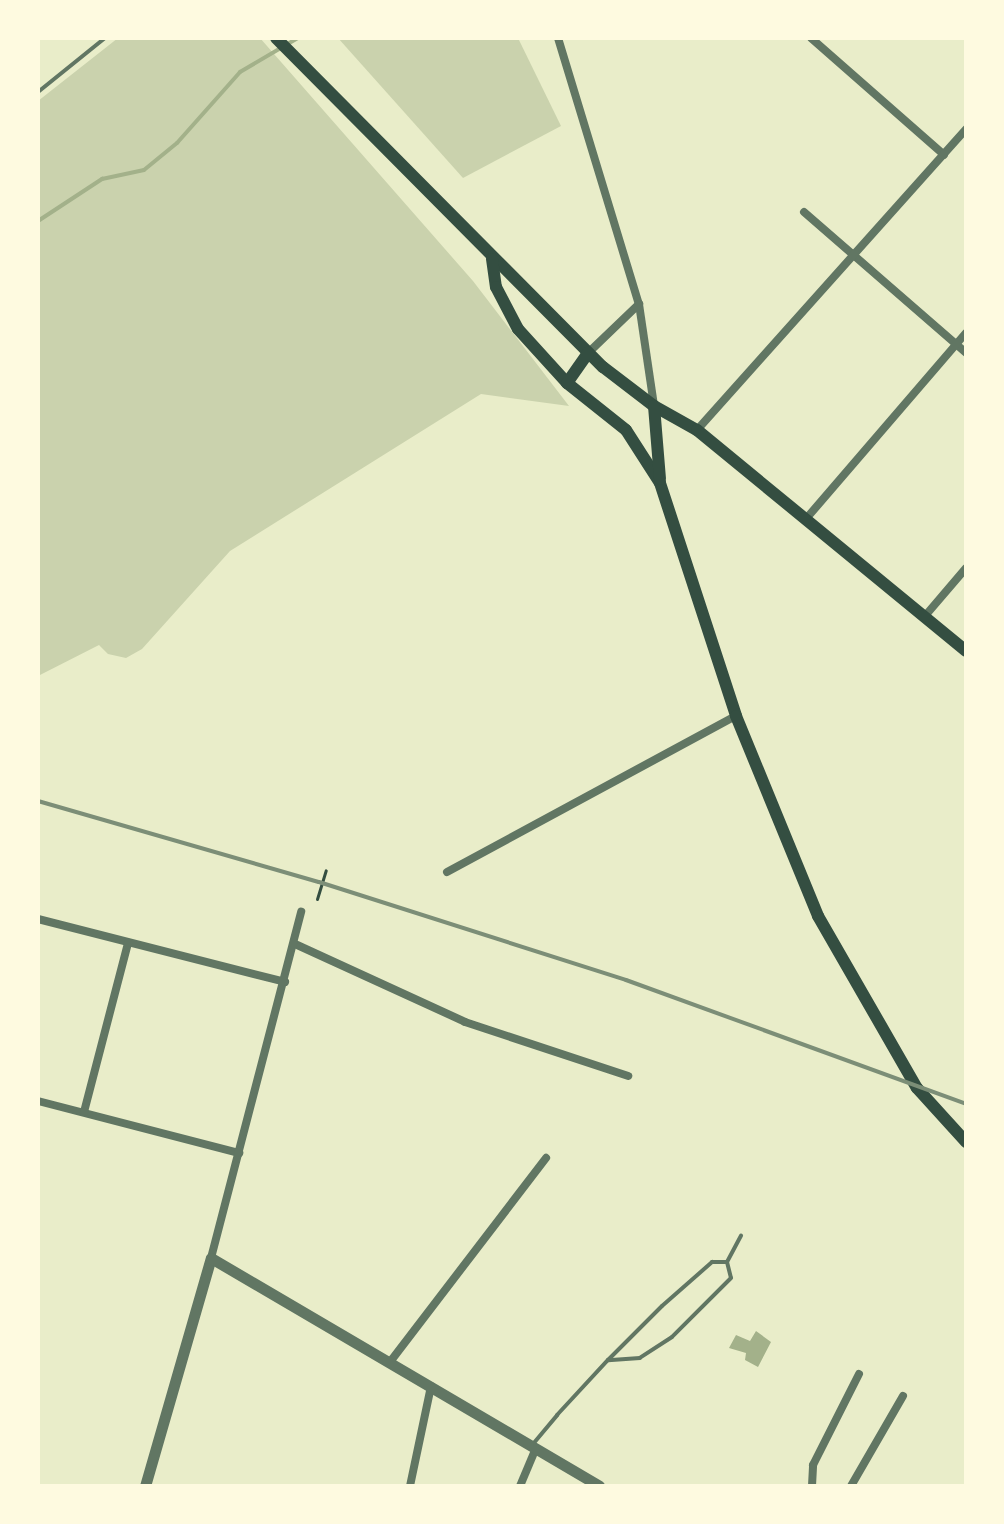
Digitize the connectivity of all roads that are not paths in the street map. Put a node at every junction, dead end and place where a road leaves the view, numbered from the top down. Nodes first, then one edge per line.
1 (105, 38) edge
2 (276, 38) edge
3 (558, 38) edge
4 (811, 38) edge
5 (38, 92) edge
6 (966, 129) edge
7 (944, 155) junction
8 (804, 212) dead end
9 (855, 257) junction
10 (492, 259) junction
11 (639, 304) junction
12 (966, 333) edge
13 (956, 344) junction
14 (588, 353) junction
15 (966, 353) edge
16 (567, 383) junction
17 (654, 406) junction
18 (697, 430) junction
19 (660, 483) junction
20 (805, 520) junction
21 (966, 568) edge
22 (925, 616) junction
23 (966, 651) edge
24 (736, 716) junction
25 (447, 872) dead end
26 (301, 912) dead end
27 (38, 919) edge
28 (128, 943) junction
29 (295, 944) junction
30 (285, 982) junction
31 (628, 1076) dead end
32 (38, 1101) edge
33 (84, 1112) junction
34 (966, 1142) edge
35 (239, 1153) junction
36 (546, 1158) dead end
37 (741, 1236) dead end
38 (211, 1258) junction
39 (727, 1262) junction
40 (608, 1360) junction
41 (390, 1362) junction
42 (859, 1374) dead end
43 (431, 1386) junction
44 (903, 1396) dead end
45 (534, 1447) junction
46 (145, 1486) edge
47 (410, 1486) edge
48 (520, 1486) edge
49 (599, 1486) edge
50 (813, 1486) edge
51 (851, 1486) edge

1 - 5 lane
2 - 10 main road
3 - 11 street
4 - 7 street
6 - 7 street
7 - 9 street
8 - 9 street
9 - 13 street
9 - 18 street
10 - 14 main road
10 - 16 main road
11 - 14 street
11 - 17 street
12 - 13 street
13 - 15 street
13 - 20 street
14 - 16 main road
14 - 17 main road
16 - 19 main road
17 - 18 main road
17 - 19 main road
18 - 20 main road
19 - 24 main road
20 - 22 main road
21 - 22 street
22 - 23 main road
24 - 25 street
24 - 34 main road
26 - 29 street
27 - 28 street
28 - 30 street
28 - 33 street
29 - 30 street
29 - 31 street
30 - 35 street
32 - 33 street
33 - 35 street
35 - 38 street
36 - 41 street
37 - 39 lane
38 - 41 street
38 - 46 street
39 - 40 lane
39 - 40 lane
40 - 45 lane
41 - 43 street
42 - 50 street
43 - 45 street
43 - 47 street
44 - 51 street
45 - 48 street
45 - 49 street

